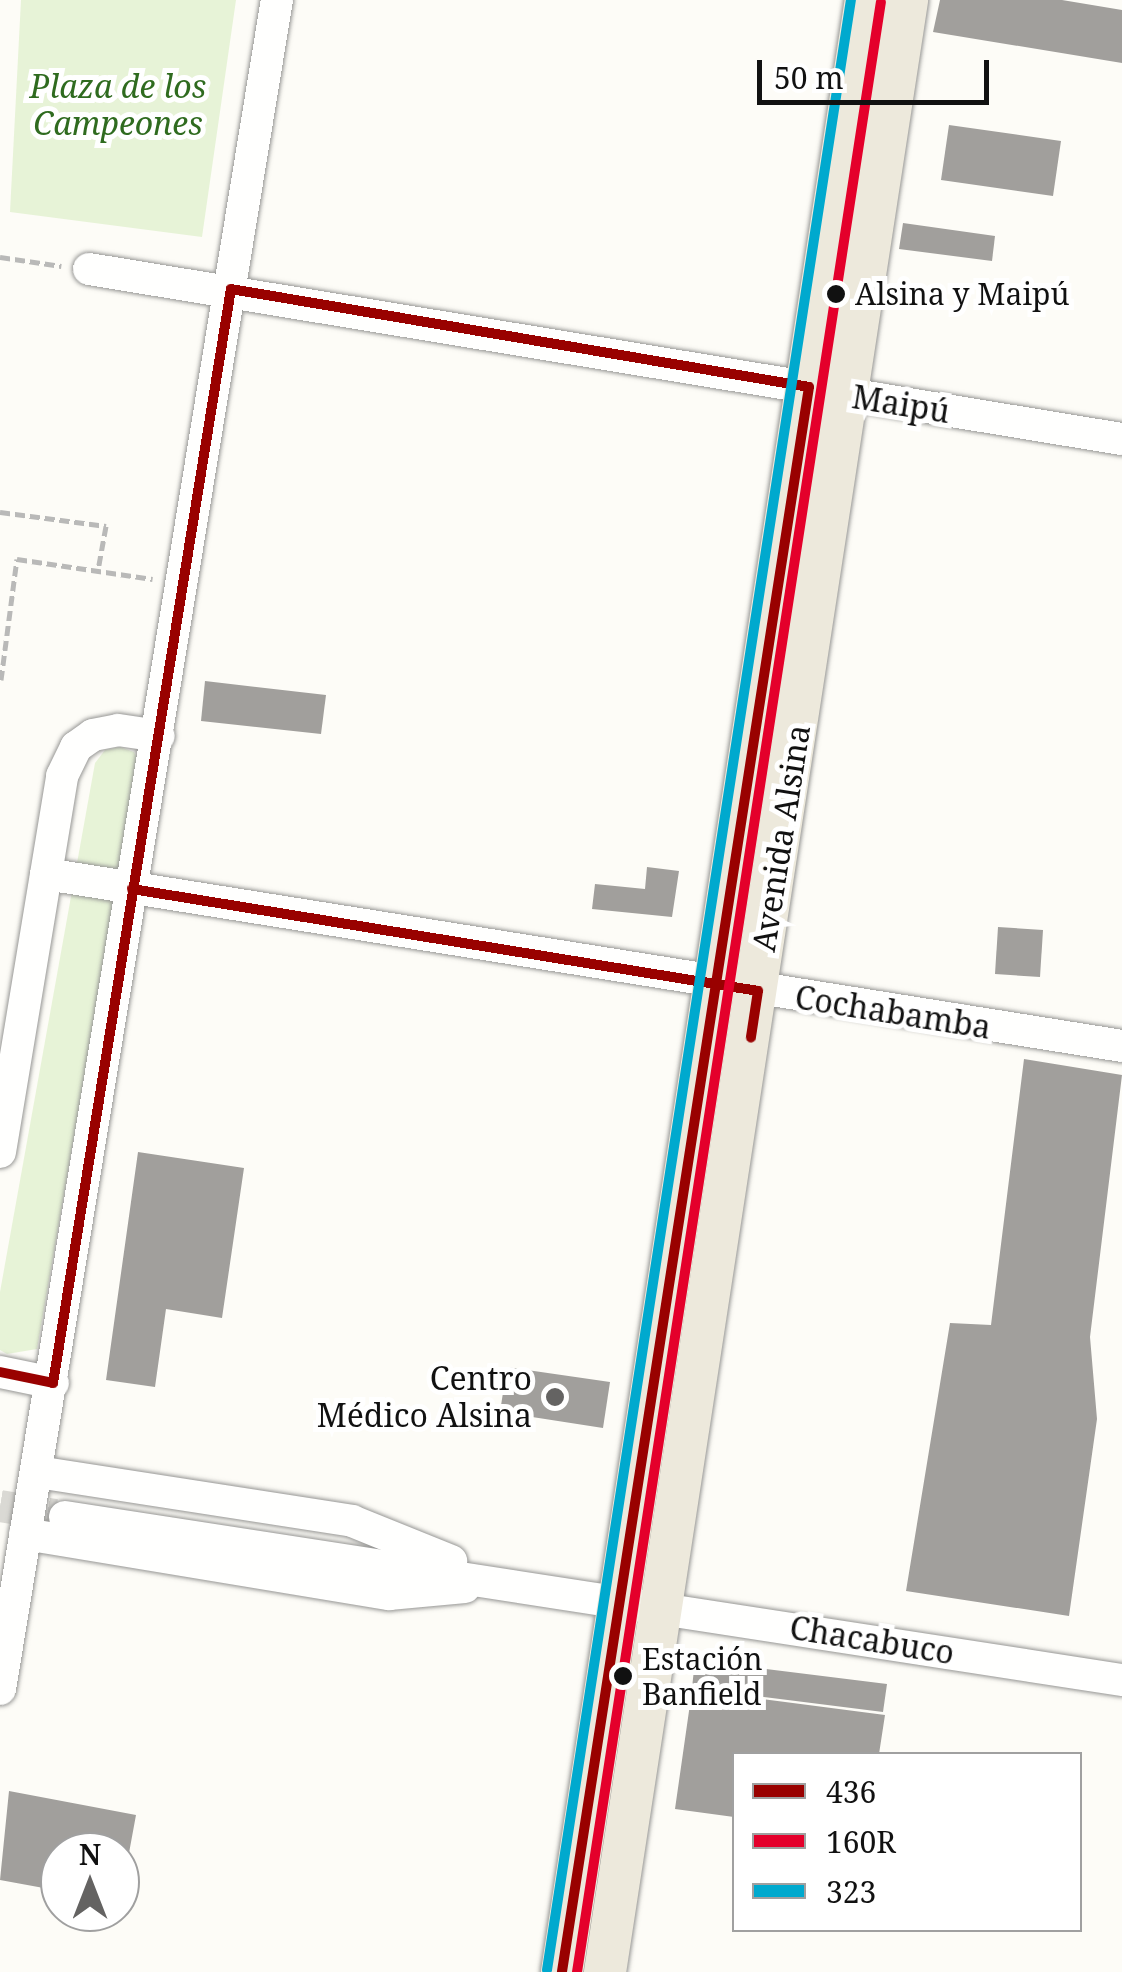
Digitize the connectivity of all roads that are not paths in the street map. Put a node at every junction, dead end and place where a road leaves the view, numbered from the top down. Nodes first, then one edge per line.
1 (277, 0) edge
2 (866, 0) edge
3 (907, 0) edge
4 (89, 269) road end
5 (231, 289) junction
6 (829, 391) junction
7 (1122, 439) edge
8 (158, 736) junction
9 (46, 874) junction
10 (132, 889) junction
11 (715, 984) junction
12 (758, 992) junction
13 (1122, 1046) edge
14 (0, 1152) edge
15 (0, 1372) edge
16 (54, 1383) junction
17 (37, 1472) junction
18 (65, 1518) tunnel mouth
19 (26, 1534) junction
20 (504, 1582) junction
21 (620, 1600) junction
22 (664, 1607) junction
23 (1122, 1680) edge
24 (0, 1689) edge
25 (562, 1972) edge
26 (605, 1972) edge

1 - 5 street
2 - 6 main road, Avenida Alsina
3 - 6 main road, Avenida Alsina
4 - 5 street, Maipú
5 - 6 street, Maipú
5 - 8 street
6 - 7 street, Maipú
6 - 11 main road, Avenida Alsina
6 - 12 main road, Avenida Alsina
8 - 9 street
8 - 10 street
9 - 10 street, Cochabamba
9 - 14 street
10 - 11 street, Cochabamba
10 - 16 street
11 - 12 street, Cochabamba
11 - 21 main road, Avenida Alsina
12 - 13 street, Cochabamba
12 - 22 main road, Avenida Alsina
15 - 16 street
16 - 17 street
17 - 19 street
17 - 20 street, Chacabuco
18 - 20 street, Chacabuco
19 - 20 street, Chacabuco
19 - 24 street
20 - 21 street, Chacabuco
21 - 22 street, Chacabuco
21 - 25 main road, Avenida Alsina
22 - 23 street, Chacabuco
22 - 26 main road, Avenida Alsina

